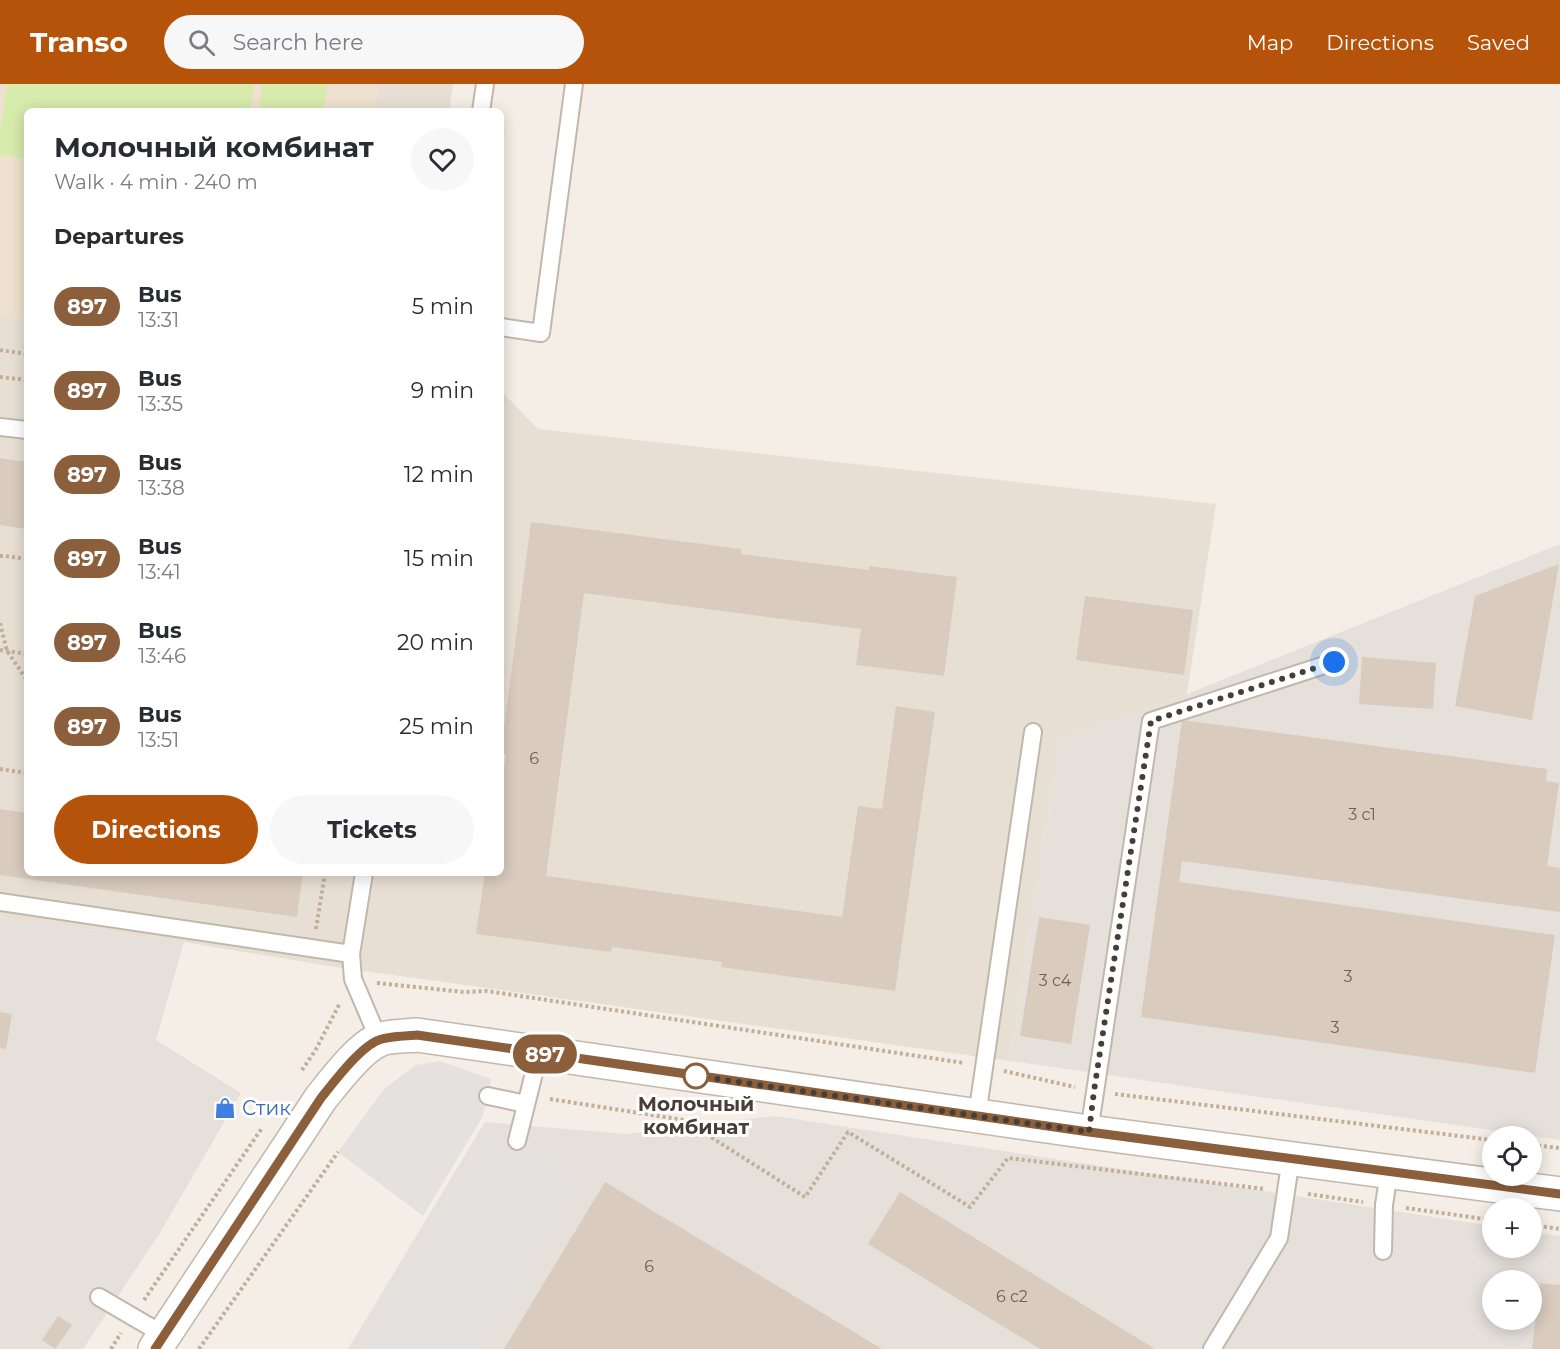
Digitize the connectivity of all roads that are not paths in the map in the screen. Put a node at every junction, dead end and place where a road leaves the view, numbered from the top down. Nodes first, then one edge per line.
1 (485, 84) edge
2 (574, 84) edge
3 (481, 108) edge
4 (504, 327) edge
5 (0, 427) edge
6 (24, 430) edge
7 (1334, 662) dead end
8 (1033, 732) dead end
9 (364, 876) edge
10 (0, 902) edge
11 (351, 954) junction
12 (379, 1040) junction
13 (539, 1053) junction
14 (488, 1096) dead end
15 (527, 1100) junction
16 (977, 1116) junction
17 (1089, 1132) junction
18 (517, 1141) dead end
19 (1291, 1158) junction
20 (1389, 1172) junction
21 (1560, 1194) edge
22 (1383, 1251) dead end
23 (99, 1297) dead end
24 (160, 1342) edge
25 (1212, 1349) edge

1 - 3 lane
2 - 4 lane
5 - 6 lane
7 - 17 lane
8 - 16 lane
9 - 11 lane
10 - 11 lane
11 - 12 lane
12 - 13 street
12 - 24 street
13 - 15 lane
13 - 16 street
14 - 15 lane
15 - 18 lane
16 - 17 street
17 - 19 street
19 - 20 street
19 - 25 lane
20 - 21 street
20 - 22 lane
23 - 24 lane

